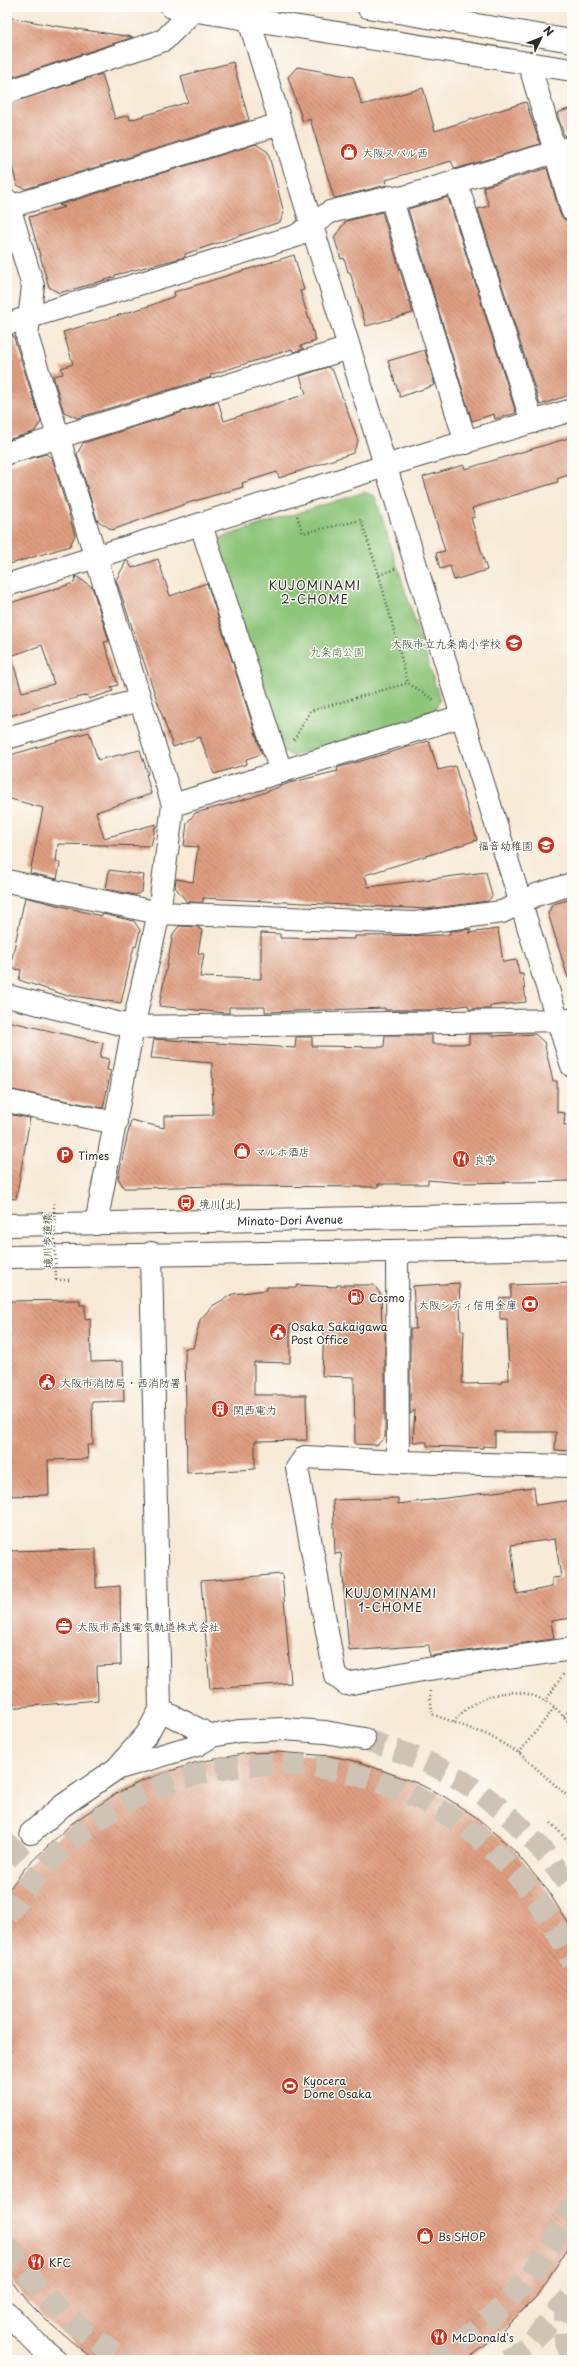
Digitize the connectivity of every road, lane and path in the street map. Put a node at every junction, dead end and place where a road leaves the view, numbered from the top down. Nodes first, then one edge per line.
1 (172, 7) edge
2 (368, 7) edge
3 (193, 11) junction
4 (247, 12) edge
5 (572, 41) edge
6 (530, 63) junction
7 (572, 70) edge
8 (7, 92) edge
9 (280, 124) junction
10 (563, 149) edge
11 (456, 181) junction
12 (391, 197) junction
13 (8, 204) edge
14 (572, 210) edge
15 (312, 224) junction
16 (30, 316) junction
17 (7, 324) edge
18 (349, 348) junction
19 (572, 410) edge
20 (532, 422) junction
21 (59, 437) junction
22 (466, 443) junction
23 (7, 453) edge
24 (385, 466) junction
25 (289, 496) junction
26 (201, 525) junction
27 (96, 556) junction
28 (401, 567) dead end
29 (379, 575) junction
30 (7, 585) edge
31 (408, 683) junction
32 (139, 700) junction
33 (436, 702) dead end
34 (462, 716) junction
35 (7, 738) edge
36 (279, 766) junction
37 (173, 805) junction
38 (7, 881) edge
39 (572, 884) edge
40 (520, 904) junction
41 (159, 913) junction
42 (7, 996) edge
43 (565, 1021) edge
44 (133, 1027) junction
45 (572, 1066) edge
46 (7, 1101) edge
47 (116, 1124) junction
48 (54, 1203) dead end
49 (572, 1214) edge
50 (96, 1224) junction
51 (7, 1225) edge
52 (572, 1248) edge
53 (397, 1251) junction
54 (151, 1253) junction
55 (7, 1256) edge
56 (56, 1280) dead end
57 (398, 1462) junction
58 (572, 1466) edge
59 (570, 1658) edge
60 (428, 1669) junction
61 (546, 1702) junction
62 (555, 1707) junction
63 (572, 1707) edge
64 (160, 1710) junction
65 (564, 1716) junction
66 (453, 1722) junction
67 (572, 1728) edge
68 (212, 1736) junction
69 (364, 1739) tunnel mouth
70 (519, 1753) junction
71 (116, 1769) junction
72 (572, 1800) edge
73 (551, 1823) dead end
74 (32, 1833) tunnel mouth
75 (572, 1845) edge
76 (7, 2312) edge
77 (56, 2360) edge

1 - 3 main road
2 - 5 main road
3 - 4 main road
3 - 8 main road
4 - 6 main road
4 - 9 main road
6 - 7 main road
6 - 10 main road
9 - 13 main road
9 - 15 main road
10 - 11 main road
10 - 14 main road
11 - 12 main road
11 - 20 main road
12 - 15 main road
12 - 22 main road
13 - 16 main road
15 - 16 main road
15 - 18 main road
16 - 17 main road
16 - 21 main road
18 - 21 main road
18 - 24 main road
19 - 20 main road
20 - 22 main road
21 - 23 main road
21 - 27 main road
22 - 24 main road
24 - 25 main road
24 - 34 main road
25 - 26 main road
25 - 29 path
26 - 27 main road
26 - 36 main road
27 - 30 main road
27 - 32 main road
28 - 29 path
29 - 31 path
31 - 33 path
31 - 36 path
32 - 35 main road
32 - 37 main road
34 - 36 main road
34 - 40 main road
36 - 37 main road
37 - 41 main road
38 - 41 main road
39 - 40 main road
40 - 41 main road
40 - 43 main road
41 - 44 main road
42 - 44 main road
43 - 44 main road
43 - 45 main road
44 - 47 main road
46 - 47 main road
47 - 50 main road
48 - 56 path, 境川歩道橋, bridge
49 - 50 main road, Minato-Dori Avenue
50 - 51 main road, Minato-Dori Avenue
52 - 53 main road
53 - 54 main road
53 - 57 main road
54 - 55 main road
54 - 64 main road
57 - 58 main road
57 - 60 main road
59 - 60 main road
59 - 61 path
60 - 66 path
61 - 62 path
61 - 66 path
62 - 65 path
62 - 70 path
63 - 65 path
64 - 68 main road
64 - 71 main road
65 - 67 path
66 - 70 path
68 - 69 main road
68 - 71 main road
70 - 72 path
71 - 74 main road
73 - 75 path
76 - 77 main road

